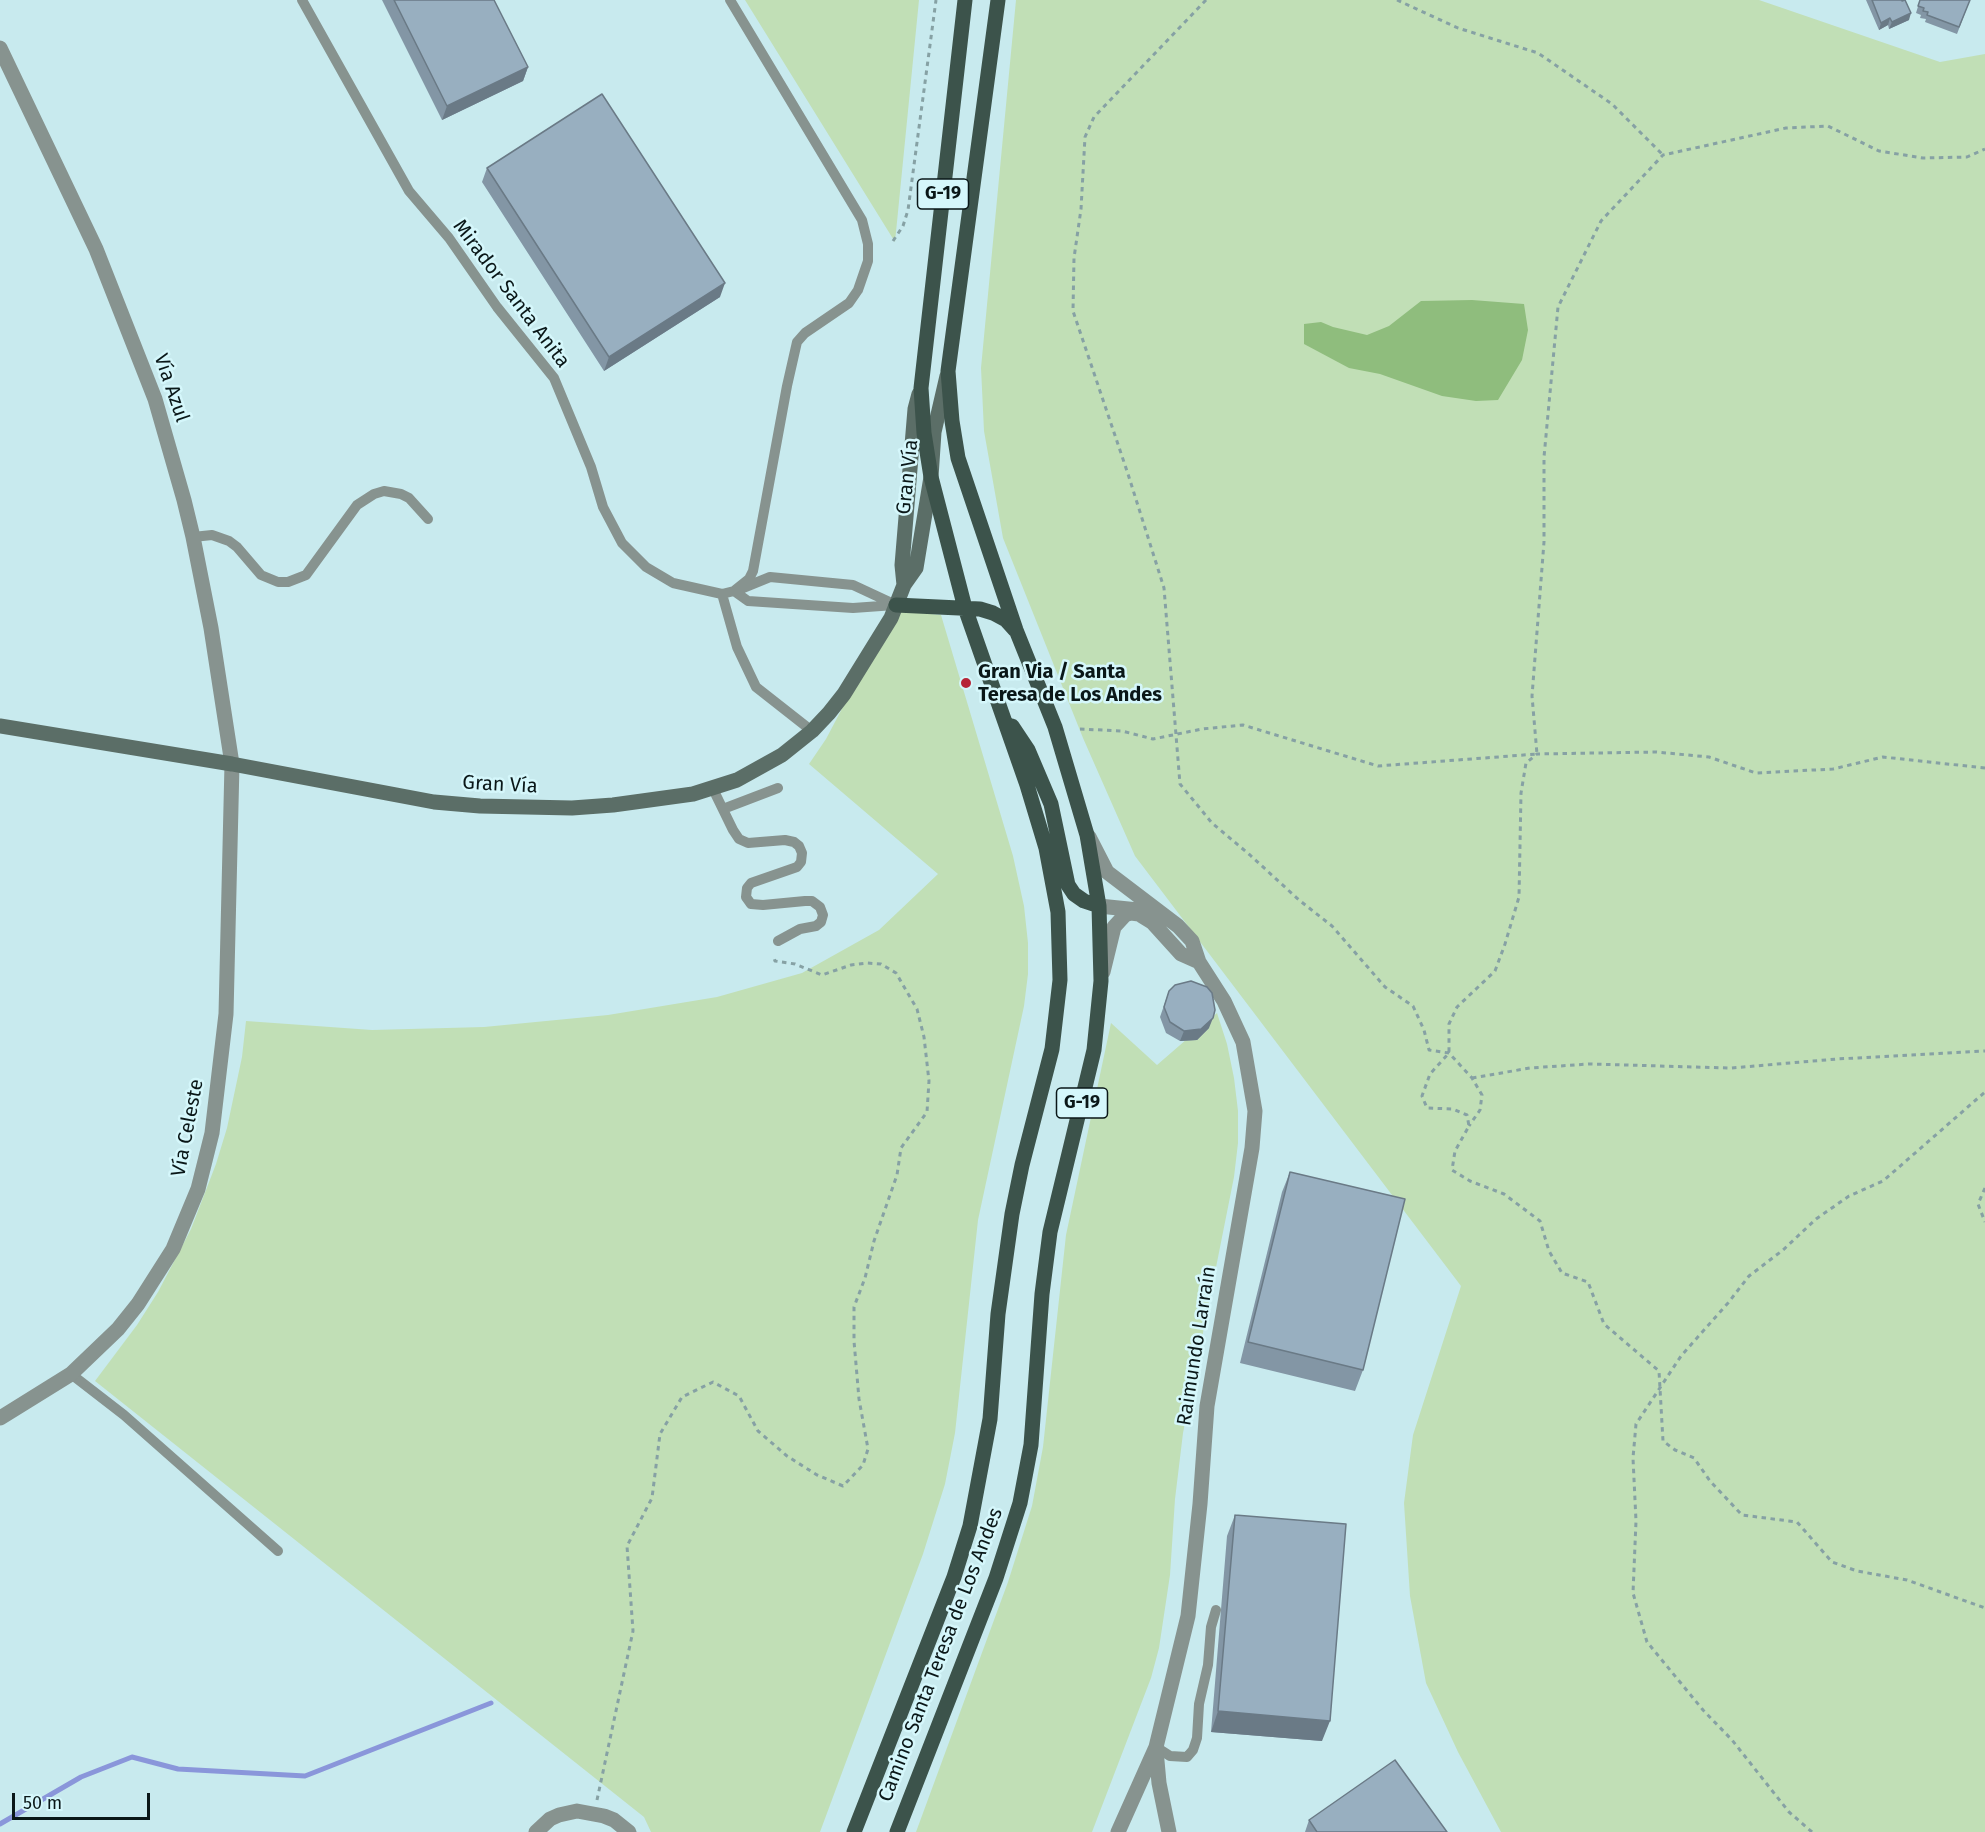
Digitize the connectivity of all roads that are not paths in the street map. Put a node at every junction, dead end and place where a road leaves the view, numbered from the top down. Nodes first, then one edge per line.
1 (302, 0) edge
2 (730, 0) edge
3 (965, 0) edge
4 (998, 0) edge
5 (0, 48) edge
6 (948, 371) junction
7 (921, 388) junction
8 (931, 477) junction
9 (428, 519) dead end
10 (193, 537) junction
11 (904, 585) junction
12 (734, 591) junction
13 (722, 594) junction
14 (896, 605) junction
15 (965, 608) junction
16 (1016, 630) junction
17 (999, 706) junction
18 (0, 726) edge
19 (812, 731) junction
20 (232, 764) junction
21 (778, 788) dead end
22 (713, 789) junction
23 (723, 809) junction
24 (1087, 834) junction
25 (1099, 906) junction
26 (1152, 922) junction
27 (778, 942) road end
28 (1199, 962) junction
29 (1101, 981) junction
30 (71, 1374) junction
31 (0, 1418) edge
32 (279, 1551) dead end
33 (1216, 1610) dead end
34 (1156, 1747) junction
35 (536, 1832) edge
36 (629, 1832) edge
37 (854, 1832) edge
38 (897, 1832) edge
39 (1118, 1832) edge
40 (1169, 1832) edge

1 - 13 lane, Mirador Santa Anita
2 - 12 lane
3 - 7 main road, G-19
4 - 6 main road, G-19
5 - 10 street, Vía Azul
6 - 8 main road, Gran Vía
6 - 16 main road, Camino Santa Teresa de Los Andes / G-19
7 - 8 main road, Camino Santa Teresa de Los Andes / G-19
7 - 11 main road, Gran Vía
8 - 11 main road, Gran Vía
8 - 15 main road, Camino Santa Teresa de Los Andes / G-19
9 - 10 lane
10 - 20 street, Vía Azul
11 - 14 main road, Gran Vía
12 - 13 lane, Mirador Santa Anita
12 - 14 lane
12 - 14 lane, Mirador Santa Anita
13 - 19 lane
14 - 15 main road
14 - 19 main road, Gran Vía
15 - 16 main road
15 - 17 main road, Camino Santa Teresa de Los Andes / G-19
16 - 24 main road, Camino Santa Teresa de Los Andes / G-19
17 - 25 main road
17 - 37 main road, Camino Santa Teresa de Los Andes / G-19
18 - 20 main road, Gran Vía
19 - 22 main road, Gran Vía
20 - 22 main road, Gran Vía
20 - 30 street, Vía Celeste
21 - 23 lane
22 - 23 lane
23 - 27 lane
24 - 25 main road, Camino Santa Teresa de Los Andes / G-19
24 - 28 street, Raimundo Larraín
25 - 26 street, Raimundo Larraín
25 - 29 main road, Camino Santa Teresa de Los Andes / G-19
26 - 28 street, Raimundo Larraín
26 - 29 street
28 - 34 street, Raimundo Larraín
29 - 38 main road, Camino Santa Teresa de Los Andes / G-19
30 - 31 street, Vía Celeste
30 - 32 lane
33 - 34 lane
34 - 39 street, Raimundo Larraín
34 - 40 street, Raimundo Larraín
35 - 36 street

